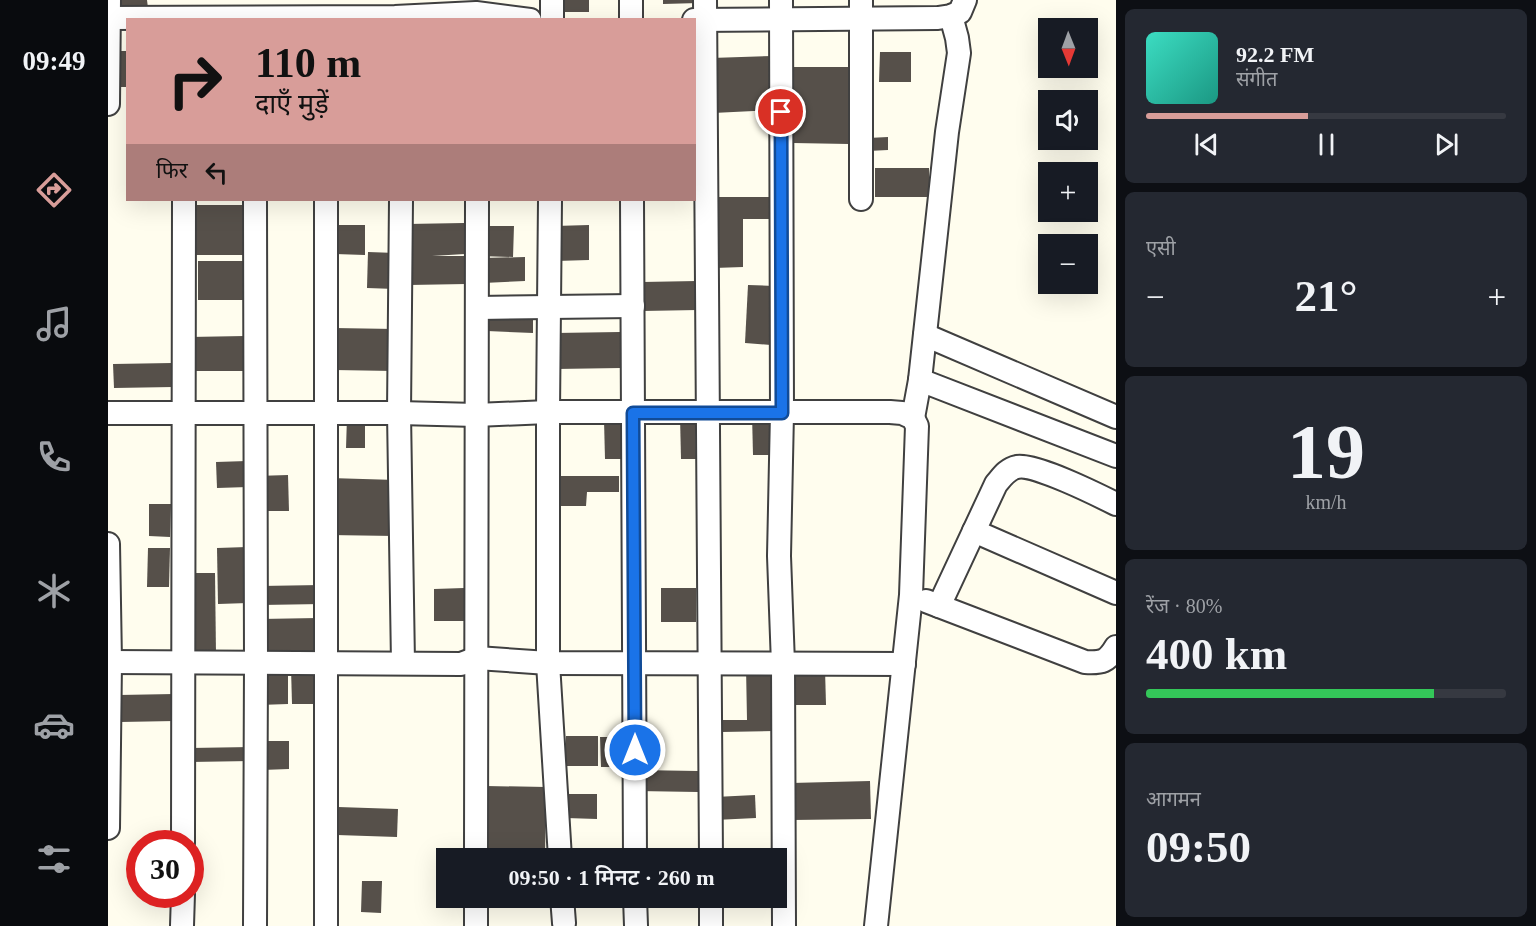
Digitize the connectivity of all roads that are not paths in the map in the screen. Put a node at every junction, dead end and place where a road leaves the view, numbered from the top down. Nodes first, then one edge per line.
1 (109, 0) edge
2 (552, 0) edge
3 (631, 0) edge
4 (958, 8) edge
5 (861, 9) edge
6 (781, 10) edge
7 (476, 11) edge
8 (184, 12) edge
9 (255, 12) edge
10 (326, 12) edge
11 (403, 12) edge
12 (702, 13) edge
13 (108, 18) edge
14 (518, 18) edge
15 (552, 18) edge
16 (631, 18) edge
17 (108, 104) edge
18 (861, 200) dead end
19 (184, 201) edge
20 (255, 201) edge
21 (326, 201) edge
22 (401, 201) edge
23 (477, 201) edge
24 (550, 201) edge
25 (632, 201) edge
26 (633, 306) junction
27 (477, 308) junction
28 (549, 308) junction
29 (926, 335) junction
30 (920, 380) junction
31 (108, 412) edge
32 (326, 412) junction
33 (548, 412) junction
34 (708, 412) junction
35 (184, 413) junction
36 (255, 413) junction
37 (399, 413) junction
38 (633, 413) junction
39 (782, 413) junction
40 (476, 415) junction
41 (1116, 417) edge
42 (913, 418) junction
43 (1116, 456) edge
44 (1116, 504) edge
45 (974, 531) junction
46 (108, 544) edge
47 (1116, 593) edge
48 (911, 595) junction
49 (939, 606) junction
50 (1116, 647) edge
51 (477, 658) junction
52 (109, 662) edge
53 (184, 662) junction
54 (256, 663) junction
55 (326, 663) junction
56 (403, 663) junction
57 (548, 663) junction
58 (634, 664) junction
59 (710, 664) junction
60 (783, 664) junction
61 (904, 664) junction
62 (108, 828) edge
63 (183, 830) edge
64 (476, 848) edge
65 (559, 848) edge
66 (635, 848) edge
67 (711, 848) edge
68 (183, 908) edge
69 (476, 908) edge
70 (563, 908) edge
71 (635, 908) edge
72 (711, 908) edge
73 (564, 923) dead end
74 (182, 926) edge
75 (255, 926) edge
76 (326, 926) edge
77 (476, 926) edge
78 (636, 926) edge
79 (711, 926) edge
80 (784, 926) edge
81 (876, 926) edge

1 - 13 street
2 - 15 street
3 - 16 street
4 - 5 street
4 - 29 street
5 - 6 street
5 - 18 street
6 - 12 street
6 - 39 street
7 - 11 street
7 - 14 street
8 - 9 street
8 - 13 street
9 - 10 street
10 - 11 street
12 - 34 street
13 - 17 street
19 - 35 street
20 - 36 street
21 - 32 street
22 - 37 street
23 - 27 street
24 - 28 street
25 - 26 street
26 - 28 street
26 - 38 street
27 - 28 street
27 - 40 street
28 - 33 street
29 - 30 street
29 - 41 street
30 - 42 street
30 - 43 street
31 - 35 street
32 - 36 street
32 - 37 street
32 - 55 street
33 - 38 street
33 - 40 street
33 - 57 street
34 - 38 street
34 - 39 street
34 - 59 street
35 - 36 street
35 - 53 street
36 - 54 street
37 - 40 street
37 - 56 street
38 - 58 street
39 - 42 street
39 - 60 street
40 - 51 street
42 - 48 street
44 - 45 street
45 - 47 street
45 - 49 street
46 - 52 street
48 - 49 street
48 - 61 street
49 - 50 street
51 - 56 street
51 - 57 street
51 - 64 street
52 - 53 street
52 - 62 street
53 - 54 street
53 - 63 street
54 - 55 street
54 - 75 street
55 - 56 street
55 - 76 street
57 - 58 street
57 - 65 street
58 - 59 street
58 - 66 street
59 - 60 street
59 - 67 street
60 - 61 street
60 - 80 street
61 - 81 street
68 - 74 street
69 - 77 street
70 - 73 street
71 - 78 street
72 - 79 street

